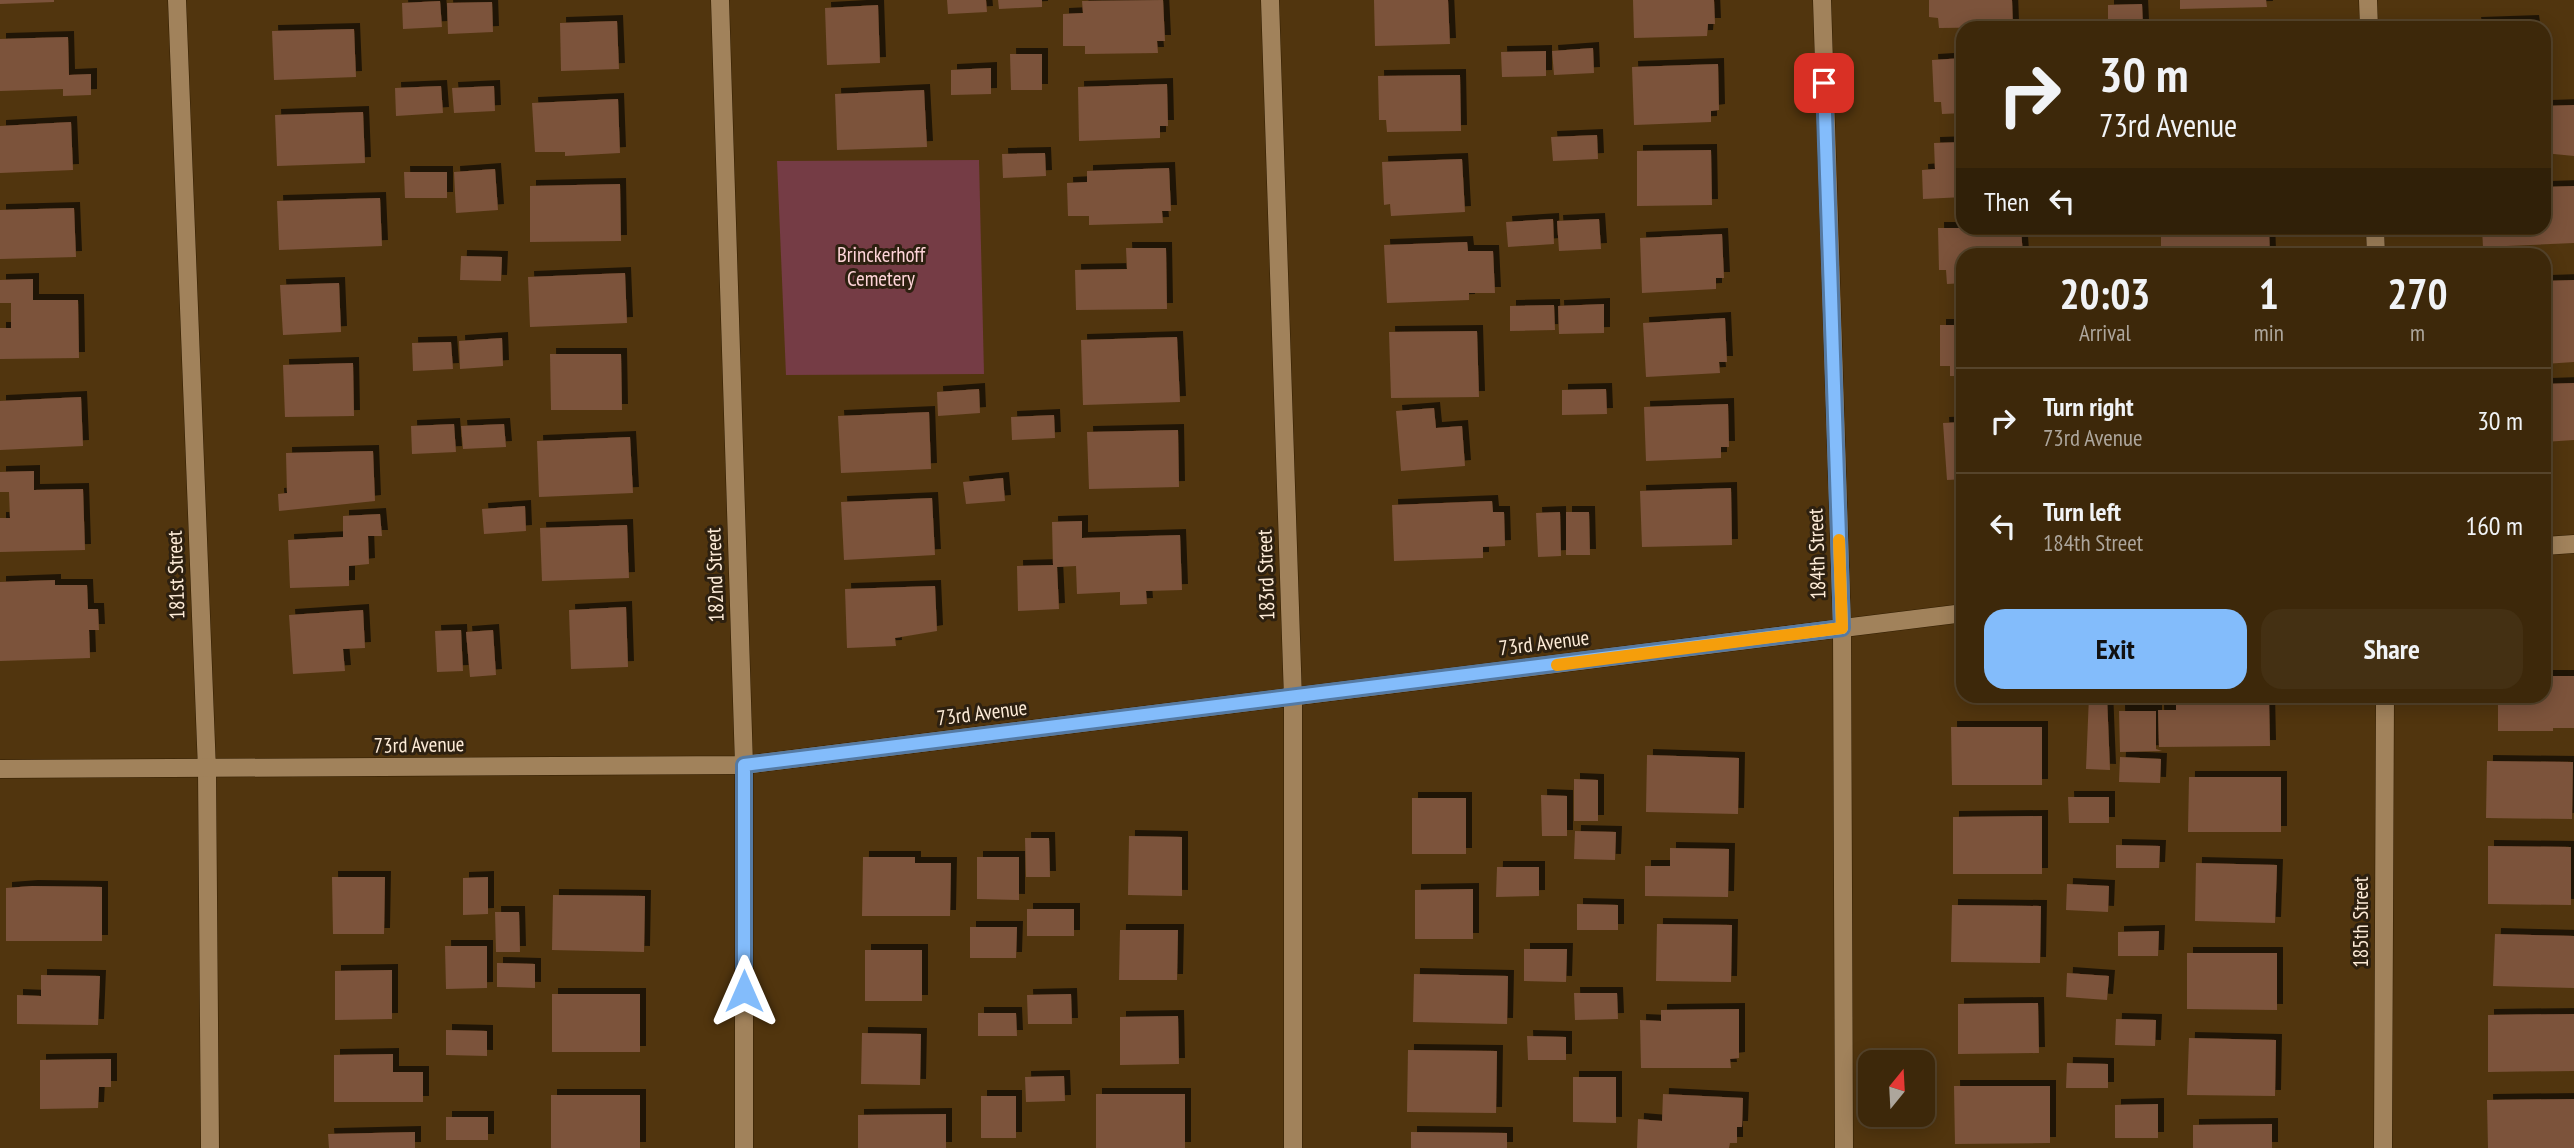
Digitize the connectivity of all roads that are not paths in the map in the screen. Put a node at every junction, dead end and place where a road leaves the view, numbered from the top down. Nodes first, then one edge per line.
1 (177, 0) edge
2 (720, 0) edge
3 (1270, 0) edge
4 (1822, 0) edge
5 (2368, 0) edge
6 (2369, 21) edge
7 (2574, 544) edge
8 (2551, 546) edge
9 (1956, 614) edge
10 (1842, 628) junction
11 (1293, 699) junction
12 (2385, 703) edge
13 (744, 765) junction
14 (0, 769) edge
15 (207, 770) junction
16 (210, 1148) edge
17 (744, 1148) edge
18 (1293, 1148) edge
19 (1844, 1148) edge
20 (2383, 1148) edge

1 - 15 street, 181st Street
2 - 13 street, 182nd Street
3 - 11 street, 183rd Street
4 - 10 street, 184th Street
5 - 6 street
7 - 8 street
9 - 10 street, 73rd Avenue
10 - 11 street, 73rd Avenue
10 - 19 street, 184th Street
11 - 13 street, 73rd Avenue
11 - 18 street, 183rd Street
12 - 20 street, 185th Street
13 - 15 street, 73rd Avenue
13 - 17 street, 182nd Street
14 - 15 street, 73rd Avenue
15 - 16 street, 181st Street

